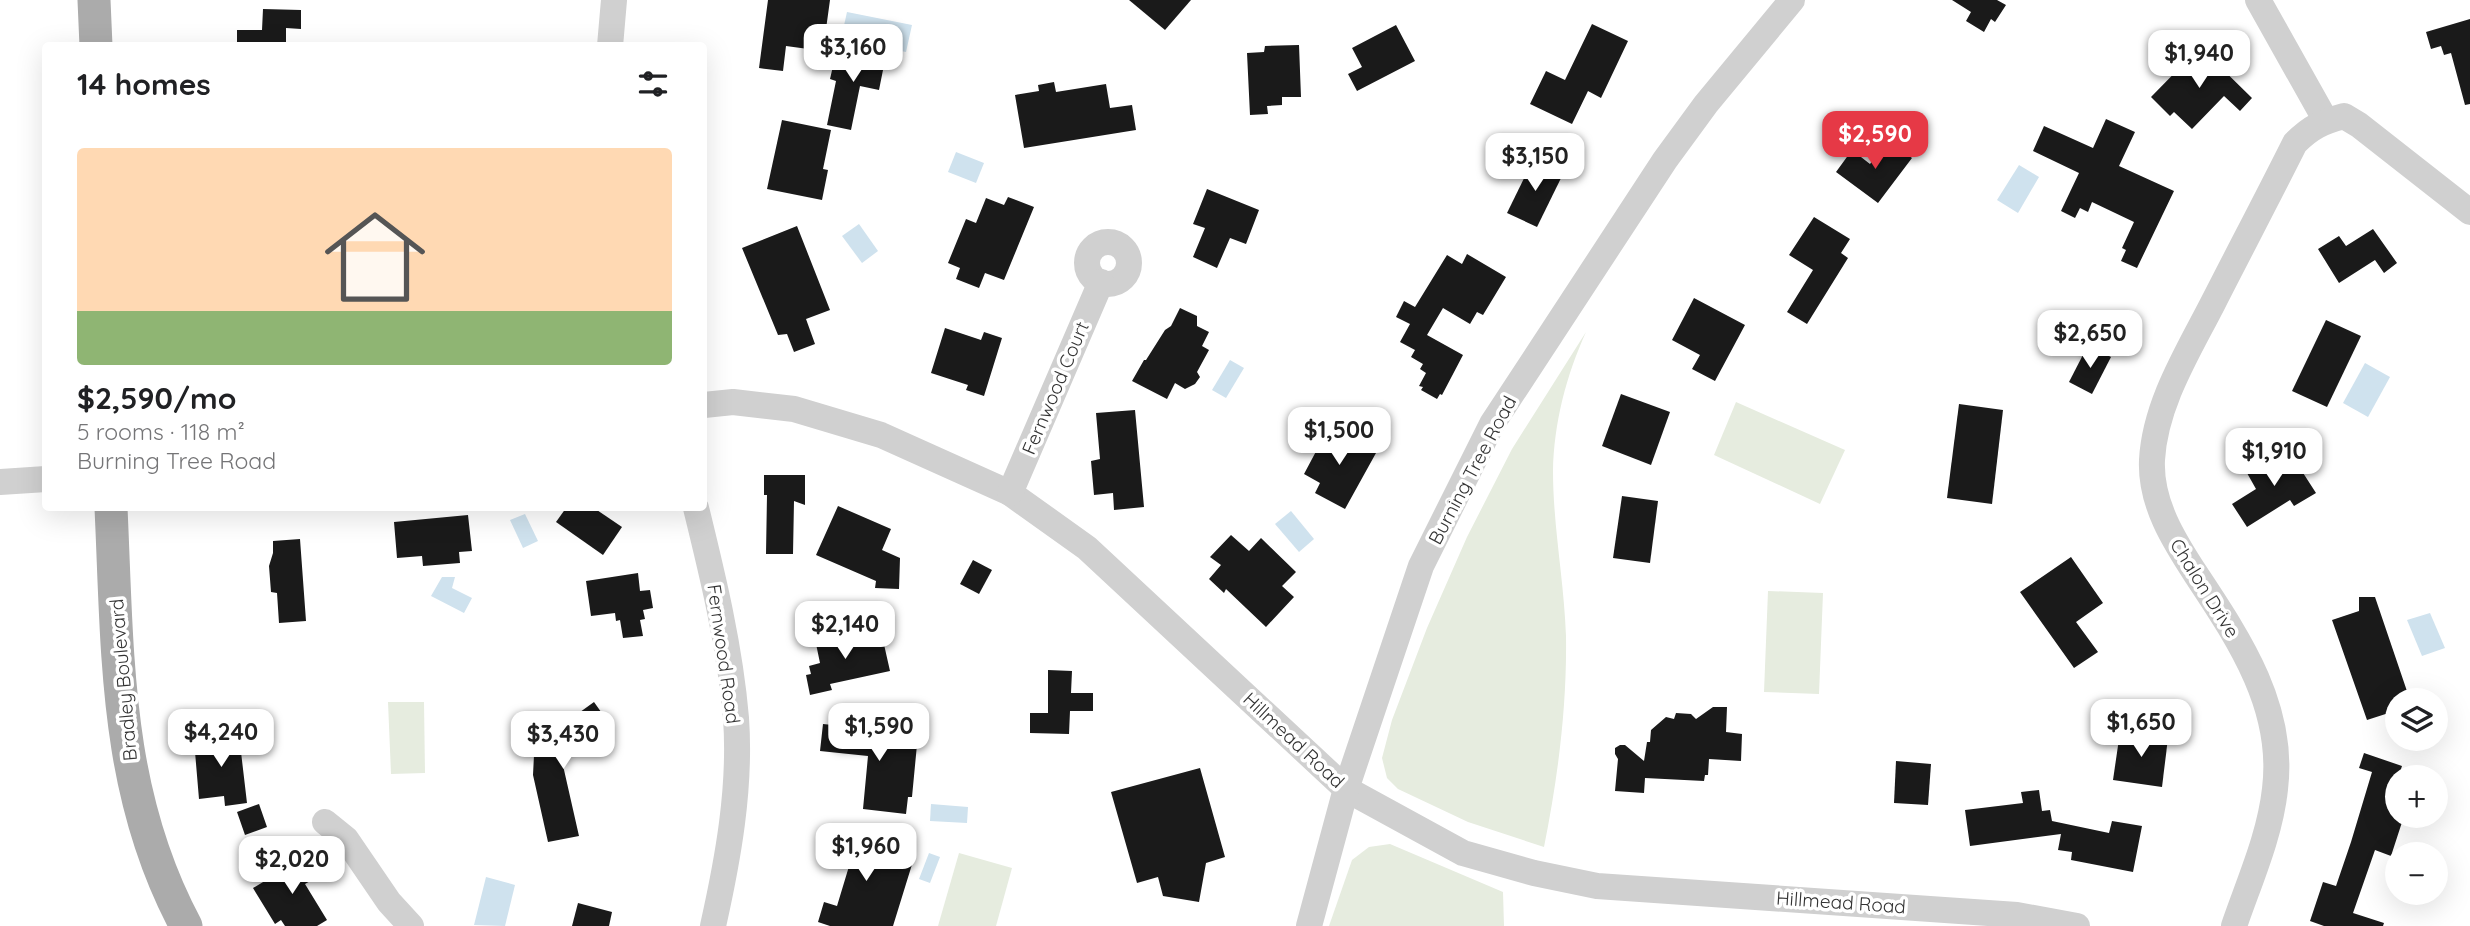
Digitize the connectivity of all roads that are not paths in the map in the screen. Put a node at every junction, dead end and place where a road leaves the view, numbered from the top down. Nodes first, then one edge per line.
1 (93, 0) edge
2 (614, 0) edge
3 (1792, 0) edge
4 (2258, 0) edge
5 (96, 42) edge
6 (610, 42) edge
7 (2326, 121) junction
8 (2470, 212) edge
9 (1101, 282) dead end
10 (707, 405) edge
11 (42, 479) edge
12 (0, 482) edge
13 (1010, 493) junction
14 (111, 511) edge
15 (697, 511) edge
16 (1346, 789) junction
17 (325, 822) dead end
18 (186, 926) edge
19 (411, 926) edge
20 (713, 926) edge
21 (1309, 926) edge
22 (2077, 926) edge
23 (2234, 926) edge

1 - 5 main road
2 - 6 street
3 - 16 street, Burning Tree Road
4 - 7 street
7 - 8 street
7 - 23 street, Chalon Drive
9 - 13 street, Fernwood Court
10 - 13 street, Hillmead Road
11 - 12 street
13 - 16 street, Hillmead Road
14 - 18 main road, Bradley Boulevard
15 - 20 street, Fernwood Road
16 - 21 street, Burning Tree Road
16 - 22 street, Hillmead Road
17 - 19 street

